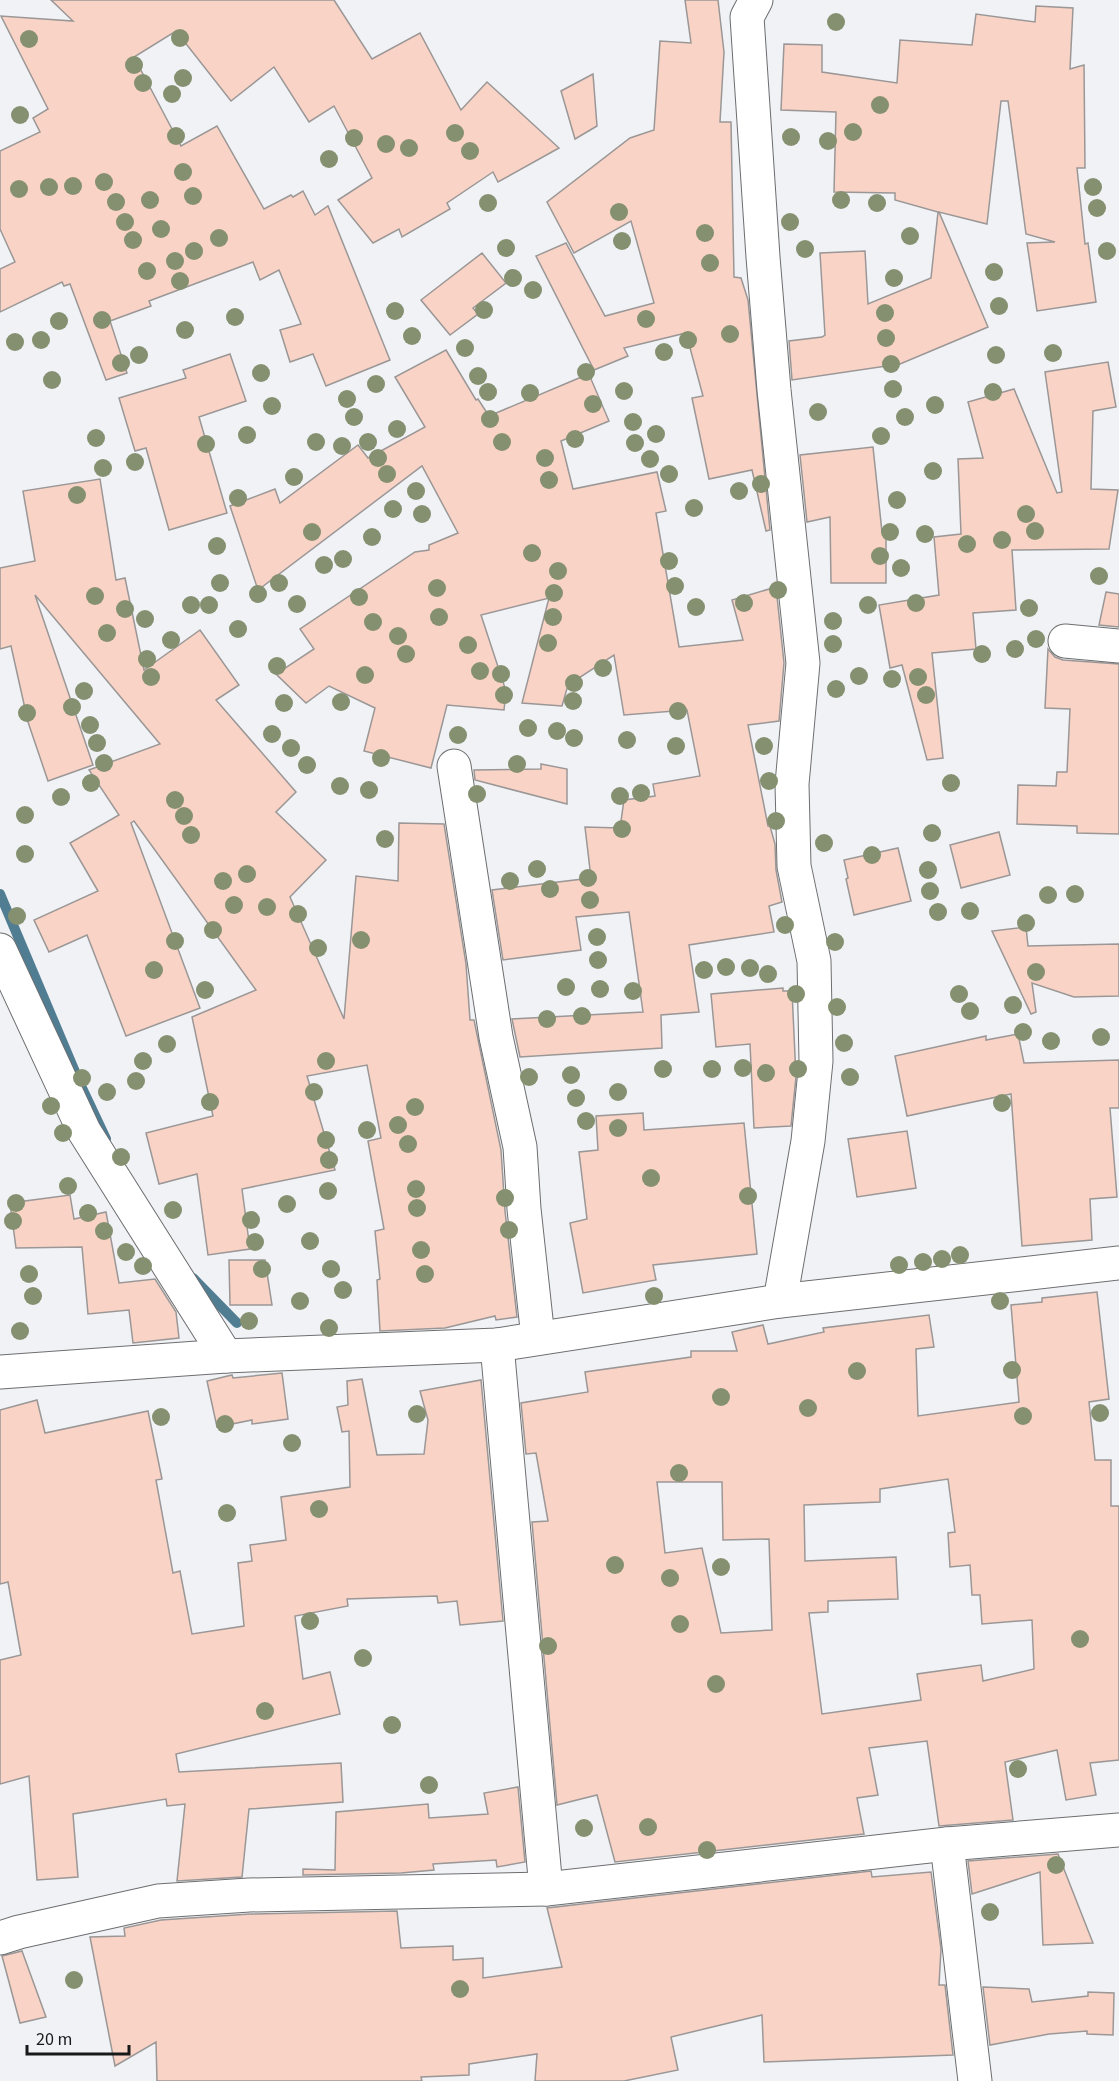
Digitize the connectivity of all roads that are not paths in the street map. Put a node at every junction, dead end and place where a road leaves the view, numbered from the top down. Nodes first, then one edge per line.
1 (756, 0) edge
2 (1065, 641) dead end
3 (1119, 646) edge
4 (454, 766) dead end
5 (0, 950) edge
6 (1119, 1263) edge
7 (780, 1301) junction
8 (538, 1338) junction
9 (497, 1345) junction
10 (226, 1356) junction
11 (0, 1372) edge
12 (1119, 1830) edge
13 (947, 1845) junction
14 (546, 1889) junction
15 (0, 1938) edge
16 (975, 2081) edge

1 - 7 street
2 - 3 street
4 - 8 street
5 - 10 street
6 - 7 street
7 - 8 street
8 - 9 street
9 - 10 street
9 - 14 street
10 - 11 street
12 - 13 street
13 - 14 street
13 - 16 street
14 - 15 street

